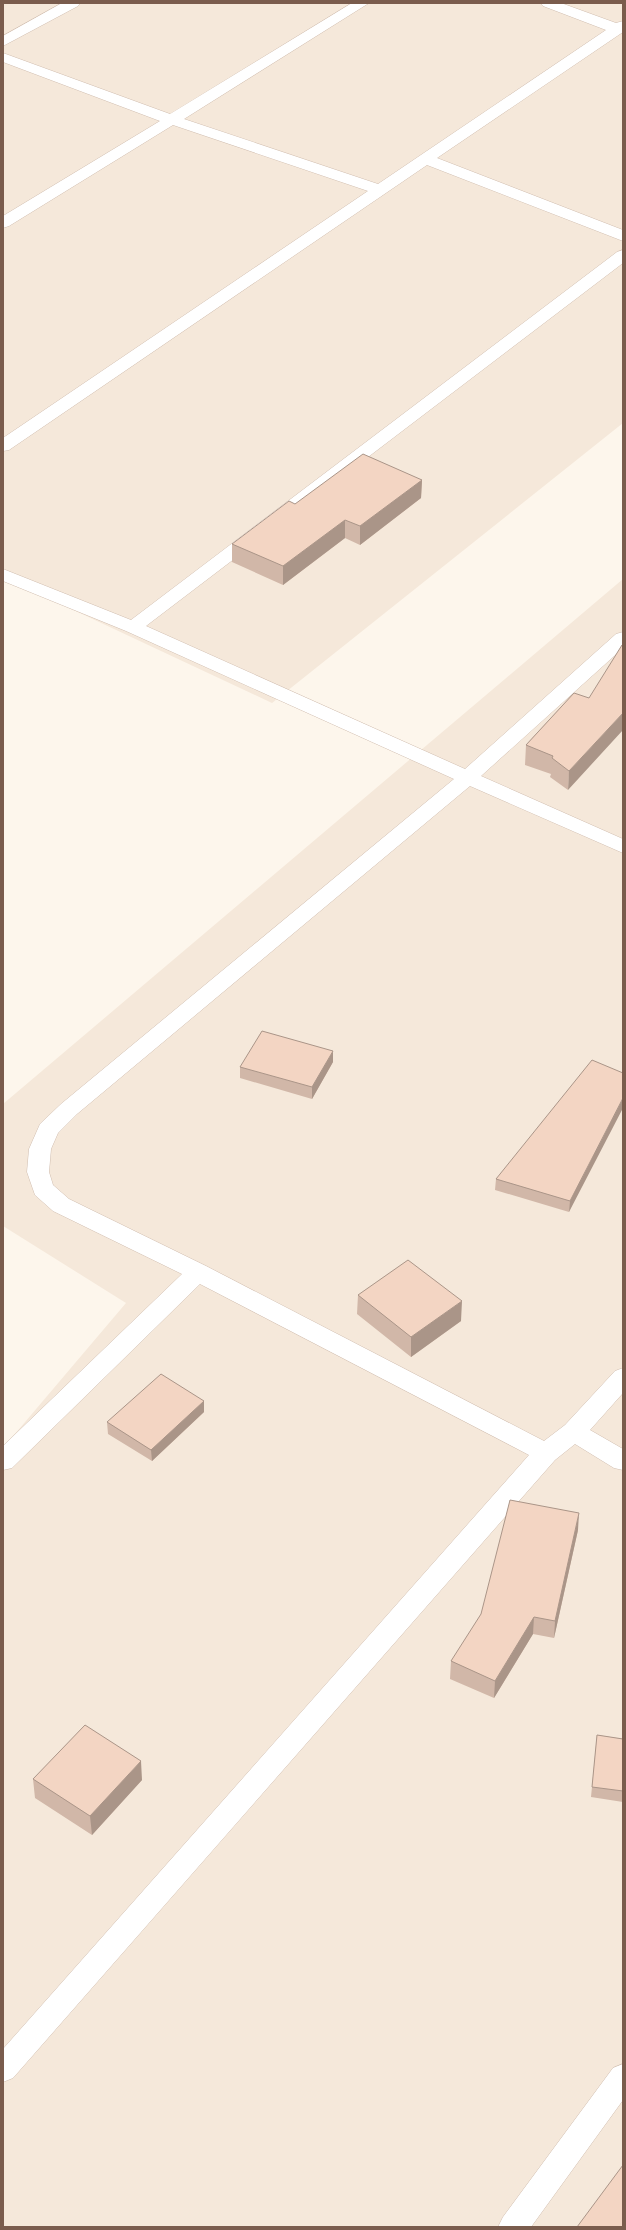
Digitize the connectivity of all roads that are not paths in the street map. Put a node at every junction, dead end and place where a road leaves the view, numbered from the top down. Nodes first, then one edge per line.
1 (73, 3) edge
2 (362, 3) edge
3 (548, 3) edge
4 (620, 27) edge
5 (3, 42) edge
6 (3, 57) edge
7 (172, 120) junction
8 (425, 159) junction
9 (380, 190) junction
10 (3, 223) edge
11 (623, 236) edge
12 (623, 255) edge
13 (3, 446) edge
14 (3, 574) edge
15 (133, 627) junction
16 (623, 638) edge
17 (468, 777) junction
18 (623, 847) edge
19 (198, 1272) junction
20 (623, 1377) edge
21 (574, 1432) junction
22 (546, 1453) junction
23 (3, 1461) edge
24 (623, 1461) edge
25 (3, 2069) edge
26 (623, 2077) edge
27 (513, 2227) edge

1 - 5 street
2 - 7 street
3 - 4 street
4 - 8 street
6 - 7 street
7 - 9 street
7 - 10 street
8 - 9 street
8 - 11 street
9 - 13 street
12 - 15 street
14 - 15 street
15 - 17 street
16 - 17 street
17 - 18 street
17 - 19 street
19 - 22 street
19 - 23 street
20 - 21 street
21 - 22 street
21 - 24 street
22 - 25 street
26 - 27 street

